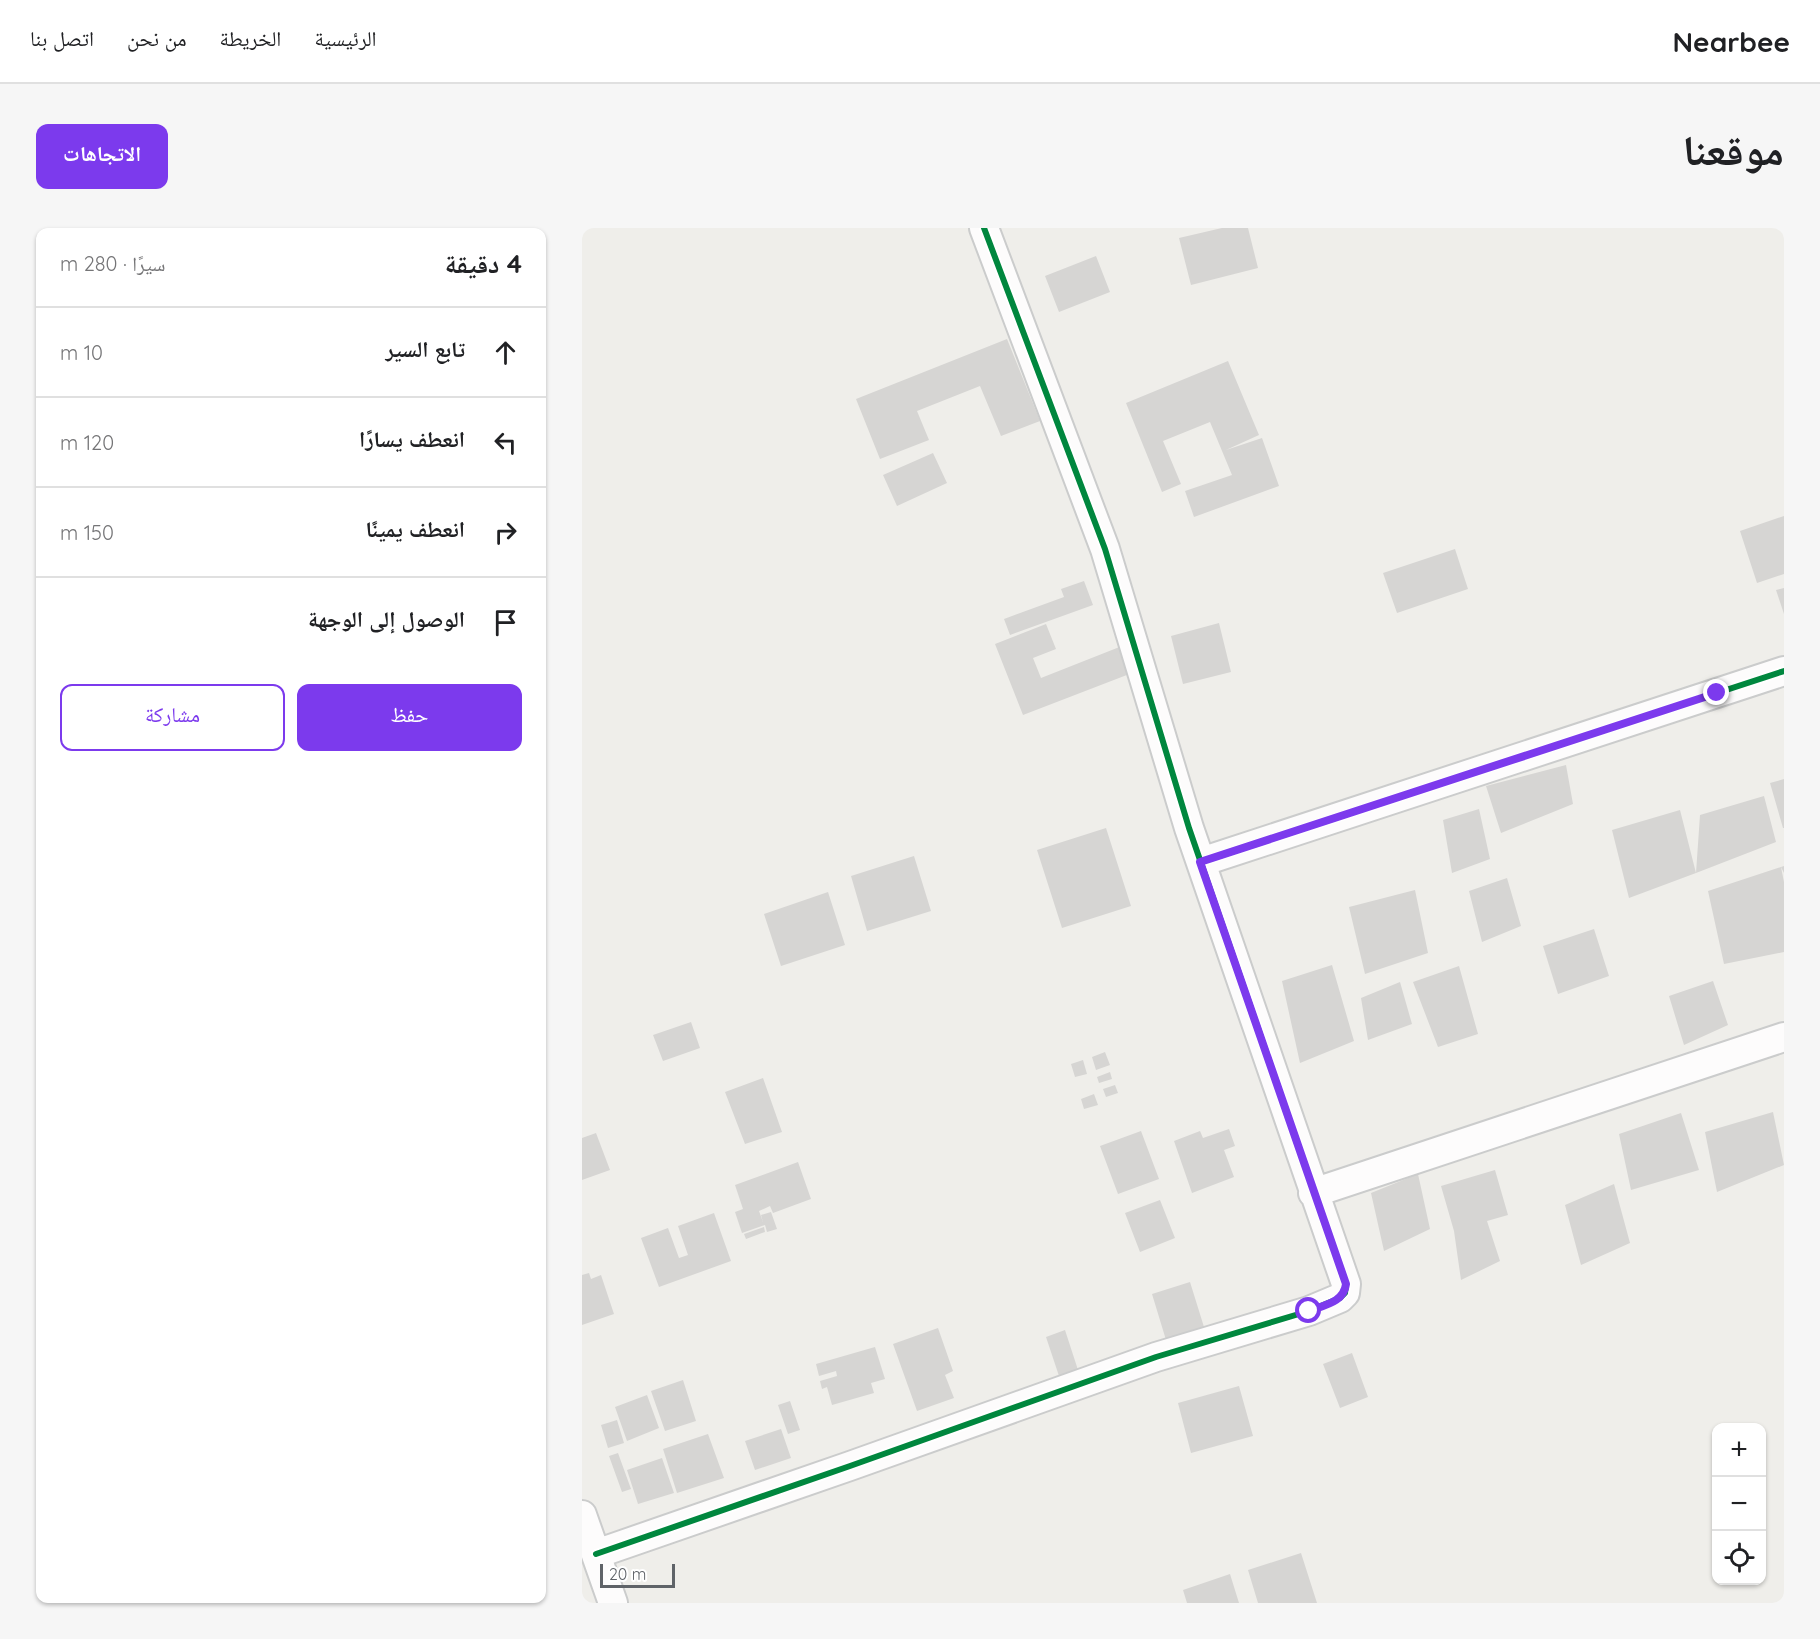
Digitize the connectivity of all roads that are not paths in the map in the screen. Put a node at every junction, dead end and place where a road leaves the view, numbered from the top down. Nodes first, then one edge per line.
1 (984, 228) edge
2 (1784, 671) edge
3 (1200, 862) junction
4 (1784, 1037) edge
5 (1313, 1193) junction
6 (582, 1515) edge
7 (596, 1554) junction
8 (613, 1603) edge

1 - 3 street
2 - 3 street
3 - 5 street
4 - 5 street
5 - 7 street
6 - 7 street
7 - 8 street

